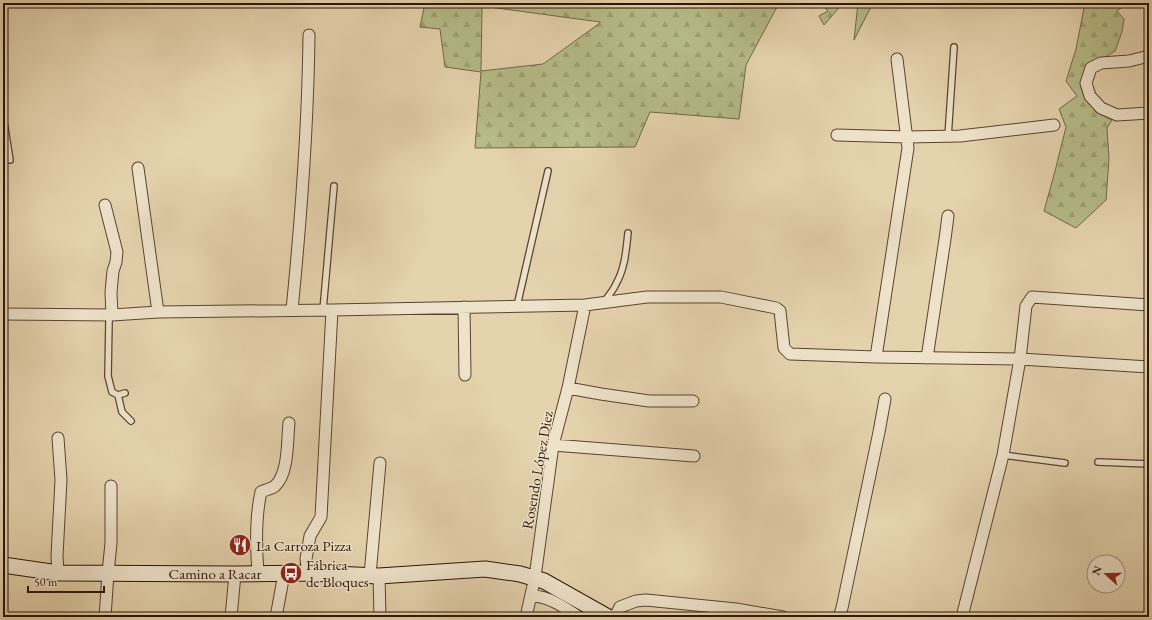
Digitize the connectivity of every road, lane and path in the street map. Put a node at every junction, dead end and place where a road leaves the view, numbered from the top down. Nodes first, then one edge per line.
1 (310, 35) dead end
2 (954, 47) dead end
3 (1149, 56) edge
4 (896, 59) dead end
5 (1149, 113) edge
6 (3, 116) edge
7 (1054, 125) dead end
8 (837, 135) dead end
9 (948, 136) junction
10 (907, 137) junction
11 (10, 160) dead end
12 (138, 168) dead end
13 (548, 171) dead end
14 (334, 186) dead end
15 (105, 205) dead end
16 (948, 216) dead end
17 (628, 233) dead end
18 (604, 303) junction
19 (585, 305) junction
20 (1149, 305) edge
21 (517, 306) junction
22 (464, 307) junction
23 (292, 310) junction
24 (328, 310) junction
25 (158, 312) junction
26 (3, 314) edge
27 (112, 315) junction
28 (876, 357) junction
29 (927, 358) junction
30 (1020, 359) junction
31 (1149, 367) edge
32 (465, 375) dead end
33 (568, 388) junction
34 (125, 393) dead end
35 (118, 396) junction
36 (885, 399) dead end
37 (693, 401) dead end
38 (131, 421) dead end
39 (289, 423) dead end
40 (58, 438) dead end
41 (553, 445) junction
42 (1003, 455) junction
43 (694, 456) dead end
44 (1098, 462) dead end
45 (380, 463) dead end
46 (1065, 463) dead end
47 (1149, 464) edge
48 (111, 486) dead end
49 (3, 565) edge
50 (58, 573) junction
51 (108, 573) junction
52 (258, 573) junction
53 (308, 573) junction
54 (235, 574) junction
55 (284, 574) junction
56 (374, 575) junction
57 (539, 579) junction
58 (530, 598) junction
59 (105, 617) edge
60 (230, 617) edge
61 (276, 617) edge
62 (380, 617) edge
63 (526, 617) edge
64 (579, 617) edge
65 (608, 617) edge
66 (615, 617) edge
67 (783, 617) edge
68 (839, 617) edge
69 (962, 617) edge

1 - 23 street
2 - 9 lane
3 - 5 street
4 - 10 street
6 - 11 lane
7 - 9 street
8 - 10 street
9 - 10 street
10 - 28 street
12 - 25 street
13 - 21 lane
14 - 24 lane
15 - 27 street
16 - 29 street
17 - 18 lane
18 - 19 street
18 - 28 street
19 - 21 street
19 - 33 street, Rosendo López Diez
20 - 30 street
21 - 22 street
22 - 24 street
22 - 32 street
23 - 24 street
23 - 25 street
24 - 53 street
25 - 27 street
26 - 27 street
27 - 35 lane
28 - 29 street
29 - 30 street
30 - 31 street
30 - 42 street
33 - 37 street
33 - 41 street, Rosendo López Diez
34 - 35 lane
35 - 38 lane
36 - 68 street
39 - 52 street
40 - 50 street
41 - 43 street
41 - 57 street, Rosendo López Diez
42 - 46 lane
42 - 69 street
44 - 47 lane
45 - 56 street
48 - 51 street
49 - 50 street, Camino a Racar
50 - 51 street, Camino a Racar
51 - 54 street, Camino a Racar
51 - 59 street
52 - 54 street, Camino a Racar
52 - 55 street, Camino a Racar
53 - 55 street, Camino a Racar
53 - 56 street, Camino a Racar
54 - 60 street
55 - 61 street
56 - 57 street, Camino a Racar
56 - 62 street
57 - 58 street, Rosendo López Diez
57 - 65 street, Camino a Racar
58 - 63 street, Rosendo López Diez
58 - 64 street
66 - 67 street

